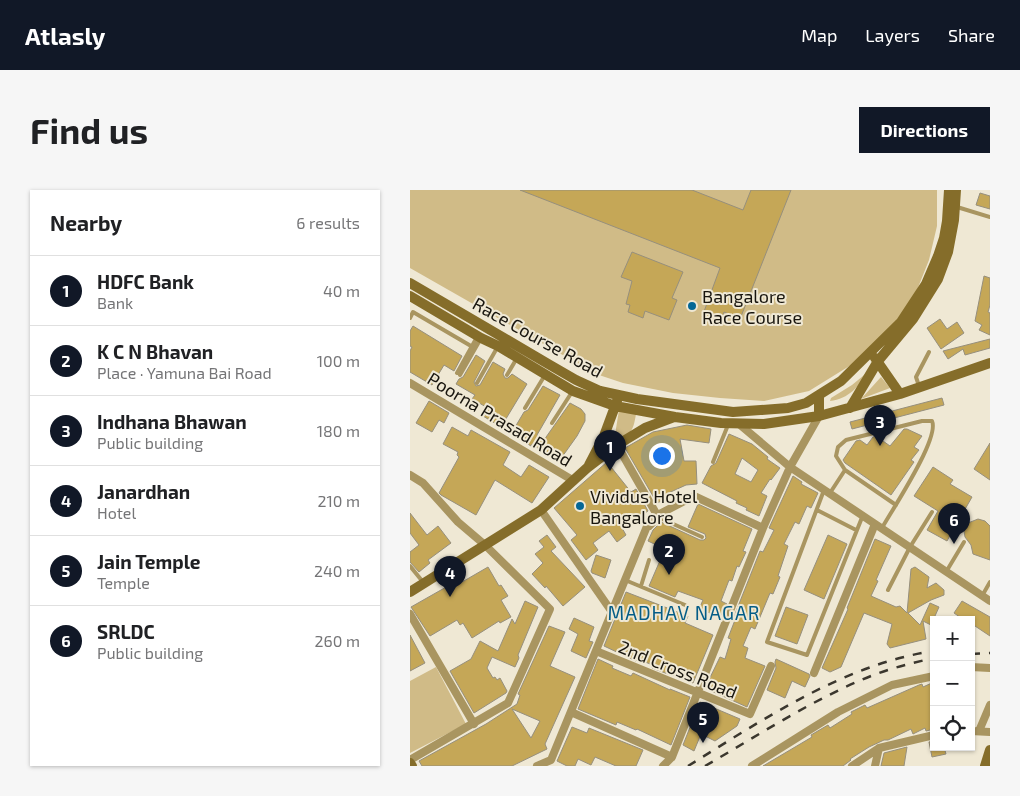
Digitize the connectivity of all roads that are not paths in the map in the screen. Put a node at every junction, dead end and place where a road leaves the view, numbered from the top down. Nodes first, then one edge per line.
1 (949, 190) edge
2 (956, 190) edge
3 (955, 206) junction
4 (990, 217) edge
5 (410, 283) edge
6 (410, 296) edge
7 (410, 318) edge
8 (479, 336) junction
9 (471, 346) junction
10 (498, 346) junction
11 (929, 352) dead end
12 (870, 353) junction
13 (517, 358) junction
14 (878, 361) junction
15 (990, 364) edge
16 (507, 374) dead end
17 (545, 375) junction
18 (410, 383) edge
19 (477, 383) dead end
20 (920, 388) junction
21 (573, 390) junction
22 (900, 394) junction
23 (819, 395) junction
24 (617, 401) junction
25 (525, 408) dead end
26 (850, 408) junction
27 (819, 416) junction
28 (675, 417) junction
29 (552, 424) dead end
30 (734, 424) junction
31 (617, 445) junction
32 (713, 462) dead end
33 (790, 466) junction
34 (587, 468) junction
35 (845, 470) junction
36 (410, 475) edge
37 (574, 481) junction
38 (827, 492) junction
39 (896, 504) junction
40 (541, 510) junction
41 (817, 510) junction
42 (932, 512) dead end
43 (657, 515) junction
44 (863, 515) junction
45 (878, 526) junction
46 (647, 527) junction
47 (763, 528) junction
48 (856, 530) junction
49 (702, 537) dead end
50 (964, 542) dead end
51 (486, 545) junction
52 (910, 547) junction
53 (649, 560) dead end
54 (410, 566) edge
55 (946, 572) junction
56 (625, 580) junction
57 (990, 582) edge
58 (424, 584) junction
59 (641, 586) junction
60 (888, 590) dead end
61 (410, 592) edge
62 (982, 596) junction
63 (990, 602) edge
64 (685, 605) dead end
65 (612, 612) junction
66 (410, 614) edge
67 (596, 651) junction
68 (771, 666) dead end
69 (975, 667) edge
70 (990, 668) edge
71 (814, 673) dead end
72 (930, 677) edge
73 (699, 694) junction
74 (990, 705) edge
75 (571, 712) junction
76 (474, 724) junction
77 (975, 731) edge
78 (990, 732) edge
79 (930, 736) edge
80 (879, 748) junction
81 (990, 750) edge
82 (672, 757) junction
83 (411, 763) edge
84 (665, 765) edge
85 (537, 766) edge
86 (752, 766) edge
87 (852, 766) edge
88 (875, 766) edge
89 (985, 766) edge

1 - 12 main road, Race Course Road
2 - 3 main road
3 - 4 lane
3 - 14 main road
5 - 24 main road, Race Course Road
6 - 8 main road, Race Course Road
7 - 9 lane
8 - 9 lane
8 - 9 lane
8 - 10 main road, Race Course Road
10 - 13 main road, Race Course Road
10 - 19 lane
11 - 20 lane
12 - 14 main road
12 - 23 main road, Race Course Road
13 - 16 lane
13 - 17 main road, Race Course Road
14 - 22 main road
14 - 26 main road
15 - 20 main road, Race Course Road
17 - 21 main road, Race Course Road
17 - 25 lane
18 - 37 street, Poorna Prasad Road
20 - 22 main road, Race Course Road
21 - 24 main road, Race Course Road
21 - 29 lane
22 - 26 main road, Race Course Road
23 - 24 main road, Race Course Road
23 - 27 main road
24 - 28 main road, Race Course Road
24 - 34 main road
26 - 27 main road, Race Course Road
27 - 30 main road, Race Course Road
27 - 33 street
28 - 30 main road, Race Course Road
28 - 31 main road
30 - 32 lane
30 - 33 street
31 - 34 main road
31 - 43 street
33 - 38 street
33 - 47 street
34 - 37 main road
35 - 38 lane
35 - 39 lane
35 - 39 lane
36 - 51 street
37 - 40 main road
38 - 41 lane
38 - 44 street
39 - 45 lane
40 - 51 main road
40 - 65 street, 2nd Cross Road
41 - 48 lane
41 - 48 lane
42 - 52 lane
43 - 46 street
43 - 47 street
44 - 45 street
44 - 48 lane
45 - 52 street
45 - 71 street
46 - 49 lane
46 - 56 street
47 - 73 street
50 - 55 lane
51 - 58 main road
51 - 76 street
52 - 55 street
52 - 60 lane
53 - 59 lane
54 - 58 lane
55 - 62 street
56 - 59 lane
56 - 65 street
57 - 62 lane
58 - 61 main road
59 - 64 lane
62 - 63 street
65 - 67 street
66 - 76 street
67 - 73 street, 2nd Cross Road
67 - 75 street
68 - 73 street, 2nd Cross Road
69 - 70 street
72 - 86 street
73 - 82 street
74 - 77 street
75 - 82 street
75 - 85 street
76 - 83 street
77 - 78 street
79 - 80 street
80 - 87 street
80 - 88 street
81 - 89 main road
82 - 84 street

